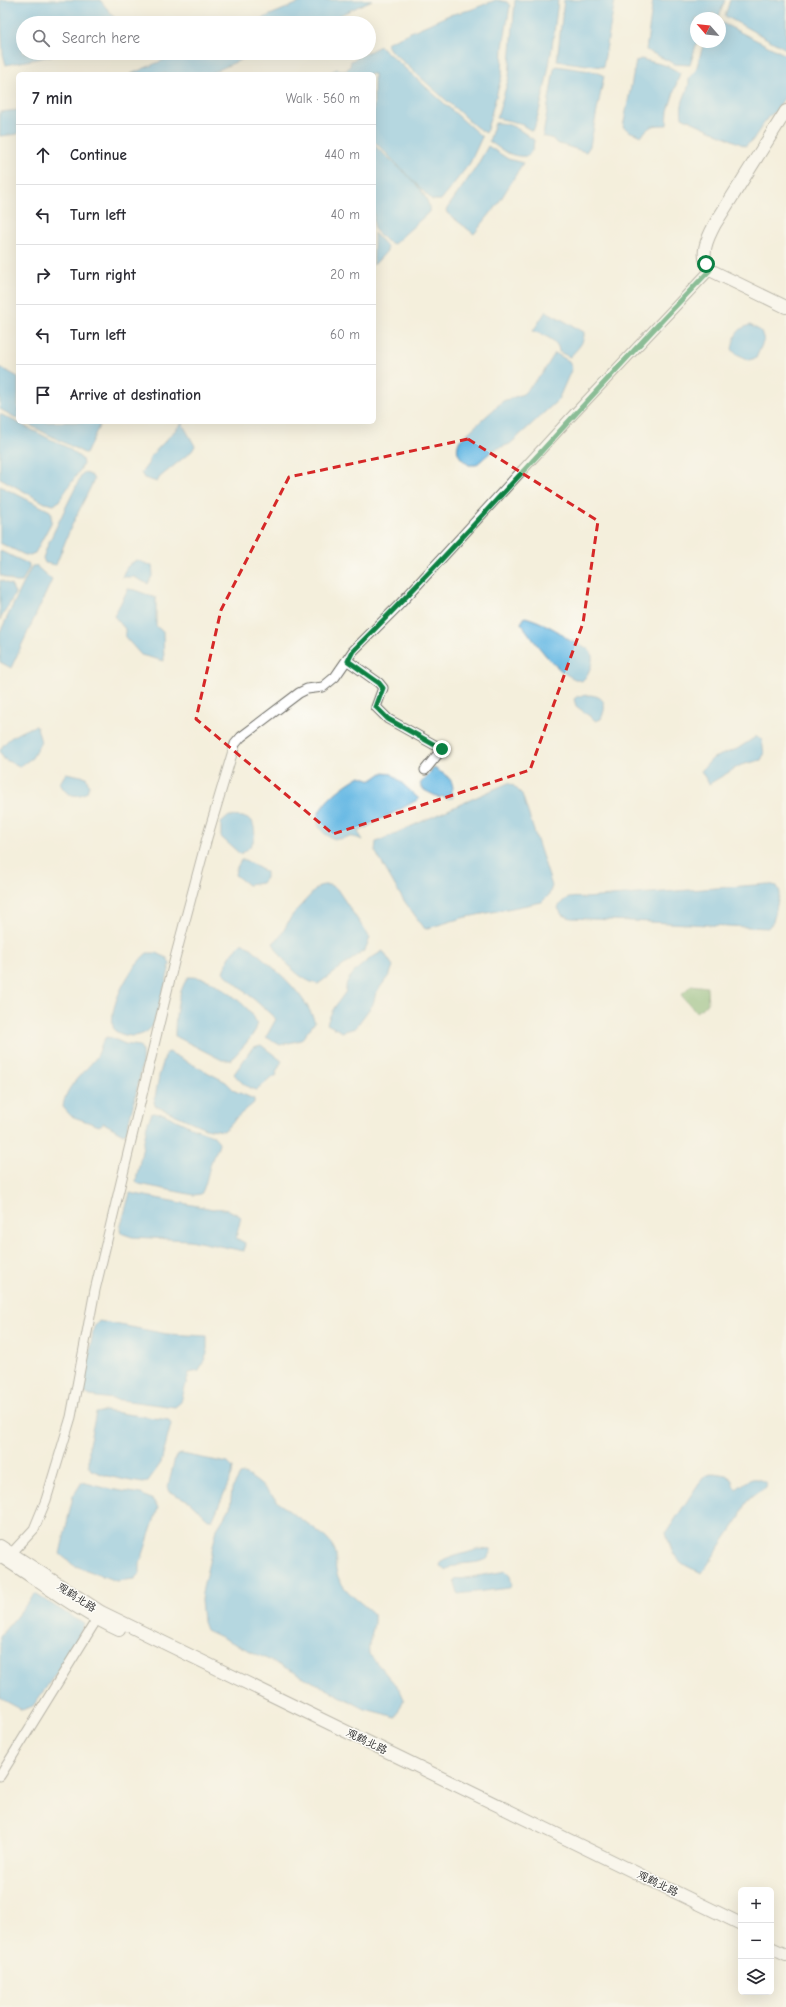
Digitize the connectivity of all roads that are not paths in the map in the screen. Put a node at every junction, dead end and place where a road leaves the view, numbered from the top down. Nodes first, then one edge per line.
1 (786, 111) edge
2 (710, 270) junction
3 (786, 307) edge
4 (348, 661) junction
5 (425, 770) dead end
6 (0, 1546) edge
7 (6, 1556) edge
8 (99, 1616) junction
9 (0, 1776) edge
10 (739, 1923) edge
11 (738, 1931) edge
12 (774, 1940) edge
13 (786, 1946) edge
14 (774, 1949) edge
15 (786, 1955) edge

1 - 2 street
2 - 3 street
2 - 4 street
4 - 5 street
4 - 7 street
6 - 7 street, 观鹤北路
7 - 8 street, 观鹤北路
8 - 9 street
8 - 10 street, 观鹤北路
8 - 11 street, 观鹤北路
12 - 13 street
14 - 15 street

